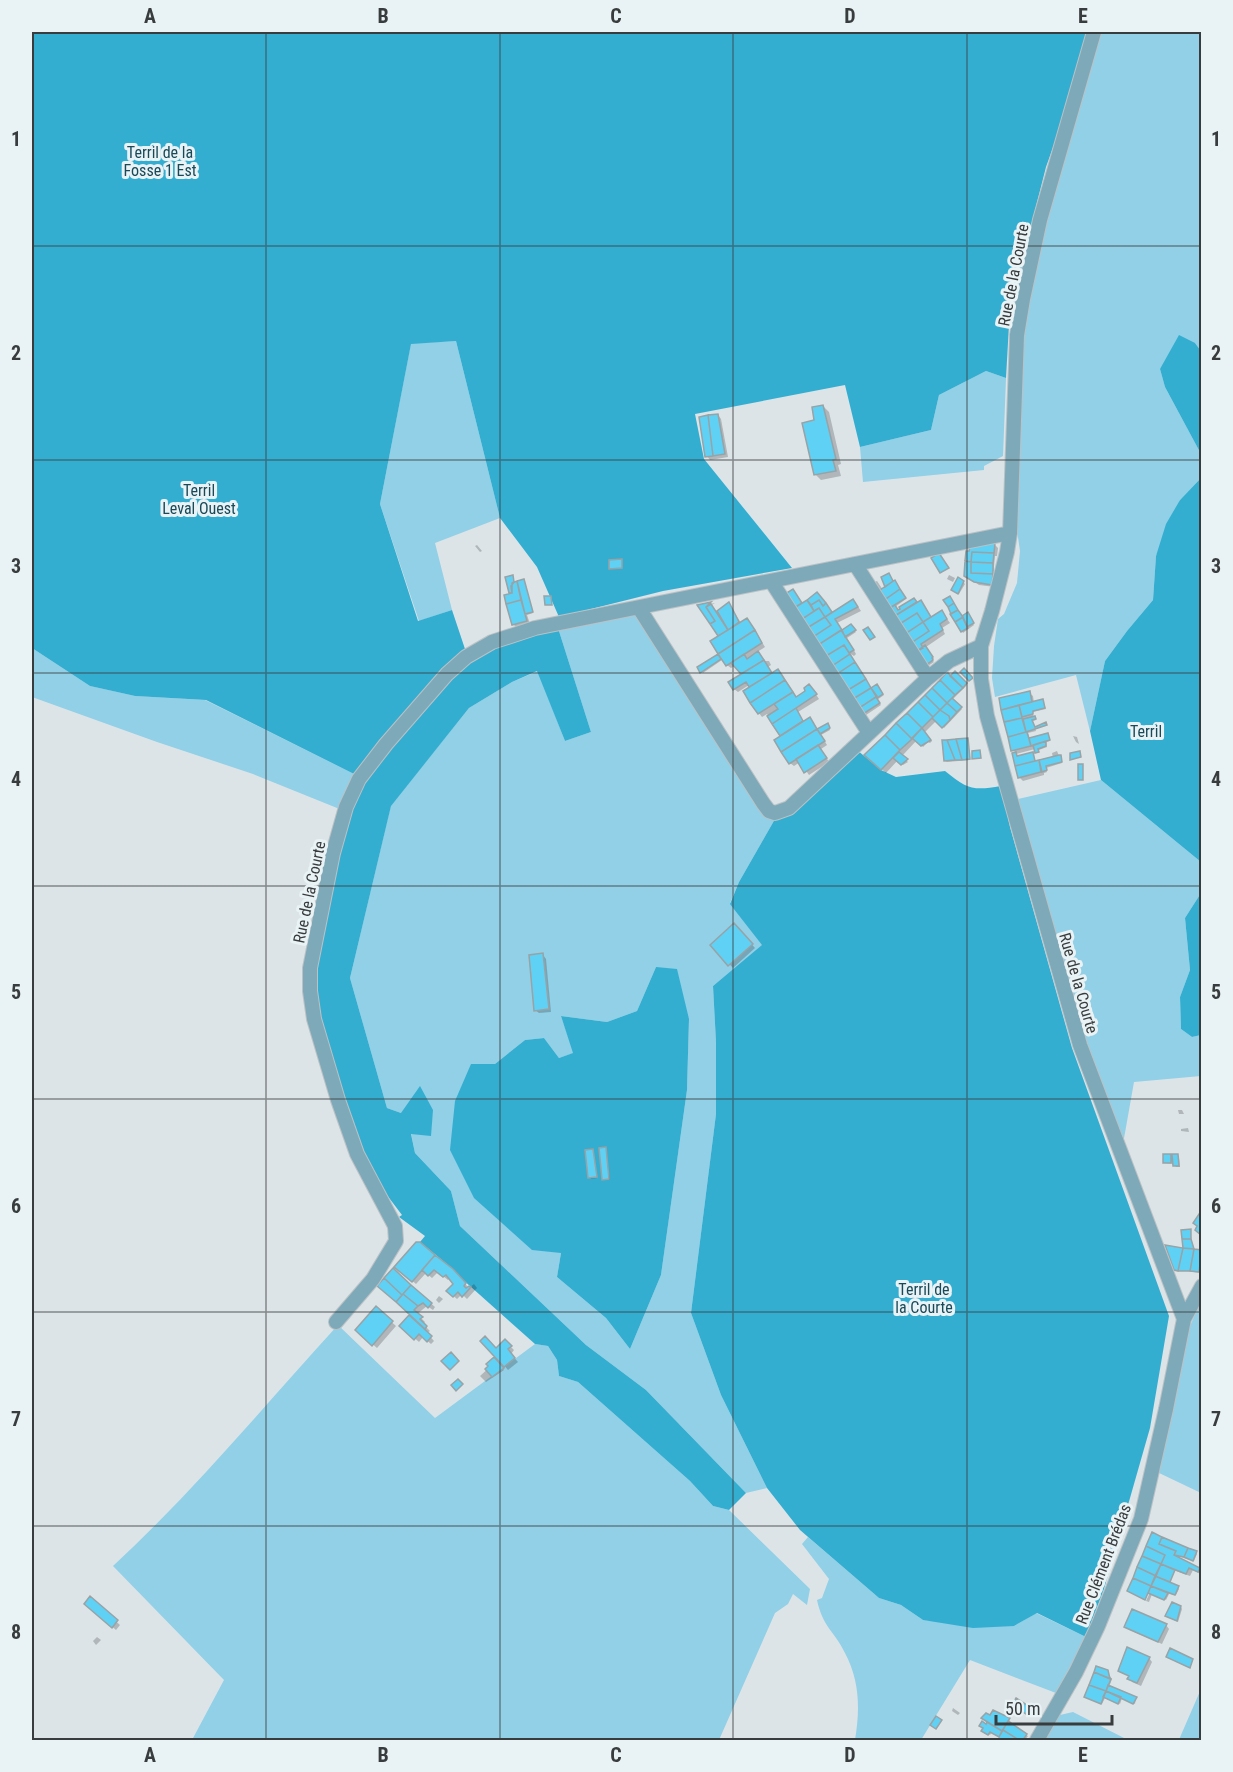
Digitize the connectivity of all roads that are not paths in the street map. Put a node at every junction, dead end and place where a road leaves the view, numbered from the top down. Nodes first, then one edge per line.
1 (1094, 32) edge
2 (1010, 533) junction
3 (855, 564) junction
4 (771, 581) junction
5 (639, 608) junction
6 (981, 646) junction
7 (927, 678) junction
8 (869, 733) junction
9 (1202, 1286) edge
10 (1184, 1318) junction
11 (336, 1322) dead end
12 (1037, 1740) edge

1 - 2 street, Rue de la Courte
2 - 3 street, Rue de la Courte
2 - 6 street, Rue de la Courte
3 - 4 street, Rue de la Courte
3 - 7 street
4 - 5 street, Rue de la Courte
4 - 8 street
5 - 8 street
5 - 11 street, Rue de la Courte
6 - 7 street
6 - 10 street, Rue de la Courte
7 - 8 street
9 - 10 street, Rue Clément Brédas
10 - 12 street, Rue Clément Brédas

